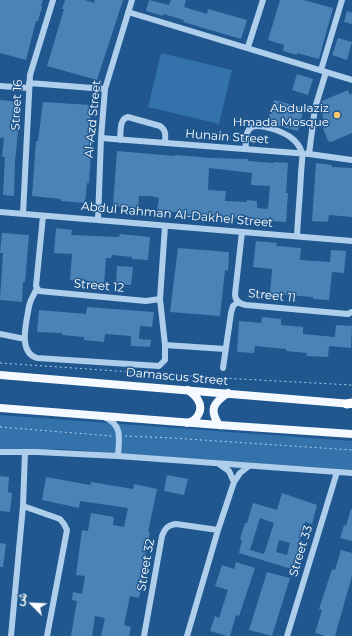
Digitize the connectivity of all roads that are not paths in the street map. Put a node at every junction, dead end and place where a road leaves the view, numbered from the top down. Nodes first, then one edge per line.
1 (53, 0) edge
2 (132, 0) edge
3 (263, 0) edge
4 (342, 0) edge
5 (128, 12) junction
6 (248, 47) junction
7 (324, 71) junction
8 (352, 80) edge
9 (0, 86) edge
10 (29, 86) junction
11 (105, 89) junction
12 (101, 138) junction
13 (120, 140) junction
14 (165, 143) junction
15 (246, 149) junction
16 (305, 154) junction
17 (352, 160) edge
18 (0, 212) edge
19 (23, 214) junction
20 (43, 216) junction
21 (98, 220) junction
22 (165, 226) junction
23 (242, 232) junction
24 (297, 236) junction
25 (352, 241) edge
26 (37, 288) junction
27 (160, 299) junction
28 (238, 302) junction
29 (352, 312) edge
30 (0, 334) edge
31 (25, 339) junction
32 (165, 345) junction
33 (225, 349) junction
34 (223, 368) dead end
35 (0, 375) edge
36 (188, 390) junction
37 (228, 393) junction
38 (350, 404) edge
39 (0, 408) edge
40 (97, 415) junction
41 (186, 423) junction
42 (219, 426) junction
43 (352, 434) edge
44 (0, 452) edge
45 (25, 452) junction
46 (118, 456) junction
47 (219, 464) junction
48 (249, 466) junction
49 (337, 472) junction
50 (352, 473) edge
51 (234, 482) junction
52 (23, 506) junction
53 (218, 530) junction
54 (11, 636) edge
55 (47, 636) edge
56 (144, 636) edge
57 (187, 636) edge
58 (286, 636) edge

1 - 10 street, Street 16
2 - 5 street, Al-Azd Street
3 - 6 street
4 - 7 street
5 - 6 street
5 - 11 street, Al-Azd Street
6 - 7 street
7 - 8 street
7 - 16 street
9 - 10 street
10 - 11 street
10 - 19 street, Street 16
11 - 12 street, Al-Azd Street
12 - 13 street, Hunain Street
12 - 21 street, Al-Azd Street
13 - 14 street, Hunain Street
13 - 14 street
14 - 15 street, Hunain Street
15 - 16 street, Hunain Street
15 - 16 street
16 - 17 street, Hunain Street
16 - 24 street
18 - 19 street, Abdul Rahman Al-Dakhel Street
19 - 20 street, Abdul Rahman Al-Dakhel Street
20 - 21 street, Abdul Rahman Al-Dakhel Street
20 - 26 street
21 - 22 street, Abdul Rahman Al-Dakhel Street
22 - 23 street, Abdul Rahman Al-Dakhel Street
22 - 27 street
23 - 24 street, Abdul Rahman Al-Dakhel Street
23 - 28 street, Street 11
24 - 25 street, Abdul Rahman Al-Dakhel Street
26 - 27 street, Street 12
26 - 31 street
27 - 32 street
28 - 29 street, Street 11
28 - 33 street
30 - 31 street
31 - 32 street
32 - 33 street
33 - 34 street
35 - 36 main road, Damascus Street
36 - 37 main road, Damascus Street
36 - 41 main road
37 - 38 main road, Damascus Street
37 - 42 main road
39 - 40 main road
40 - 41 main road
40 - 46 street
41 - 42 main road
42 - 43 main road
44 - 45 street
45 - 46 street
45 - 52 street
46 - 47 street
47 - 48 street
47 - 51 street
48 - 49 street
48 - 51 street
49 - 50 street
49 - 58 street, Street 33
51 - 53 street
52 - 54 street
52 - 55 street
53 - 56 street, Street 32
53 - 57 street

